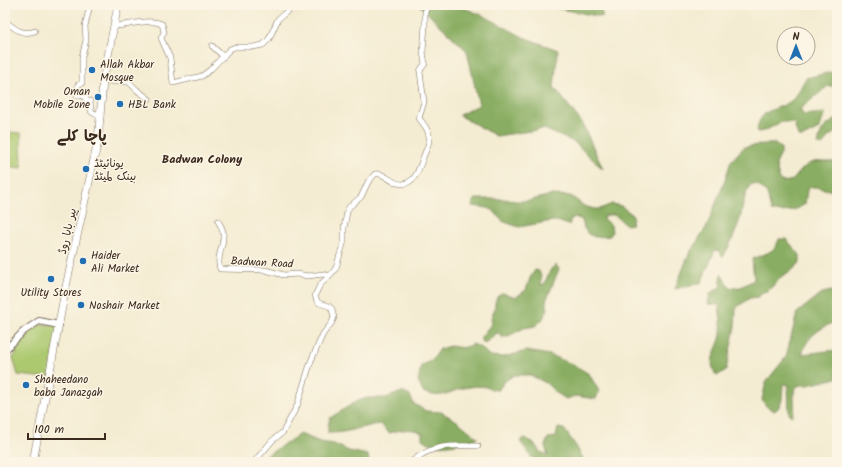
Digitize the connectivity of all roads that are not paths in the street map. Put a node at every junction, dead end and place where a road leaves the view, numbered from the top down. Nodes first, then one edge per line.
1 (90, 5) edge
2 (118, 5) edge
3 (299, 5) edge
4 (428, 5) edge
5 (5, 22) edge
6 (114, 26) junction
7 (35, 32) dead end
8 (212, 46) dead end
9 (224, 57) junction
10 (103, 81) junction
11 (149, 98) dead end
12 (101, 115) junction
13 (218, 221) dead end
14 (329, 276) junction
15 (59, 325) junction
16 (5, 350) edge
17 (478, 446) dead end
18 (33, 462) edge
19 (254, 462) edge
20 (411, 462) edge

1 - 12 street
2 - 6 main road, پیر بابا روڈ
3 - 9 street
4 - 14 street
5 - 7 street
6 - 9 street
6 - 10 main road, پیر بابا روڈ
8 - 9 street
10 - 11 street
10 - 12 main road, پیر بابا روڈ
12 - 15 main road, پیر بابا روڈ
13 - 14 street, Badwan Road
14 - 19 street
15 - 16 street
15 - 18 main road, پیر بابا روڈ
17 - 20 street

